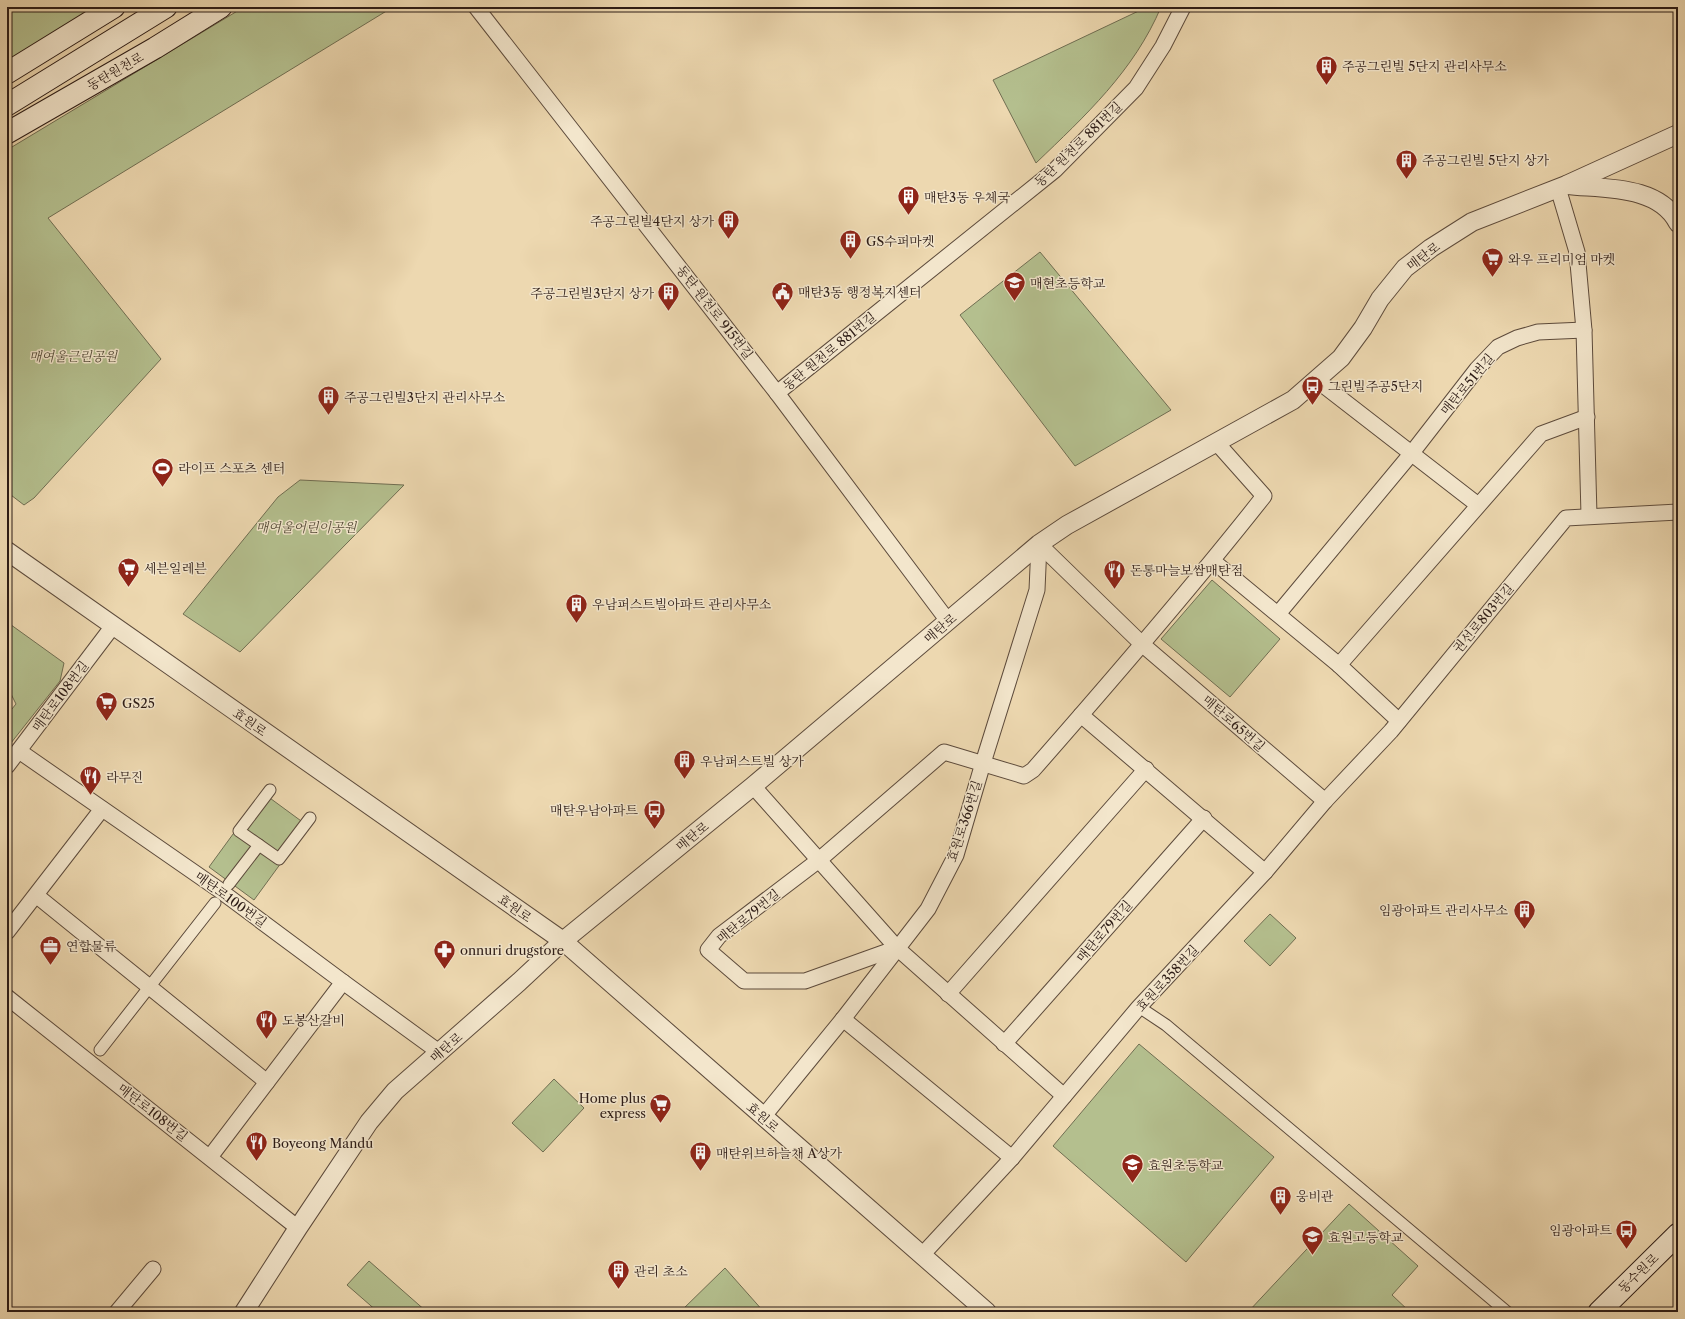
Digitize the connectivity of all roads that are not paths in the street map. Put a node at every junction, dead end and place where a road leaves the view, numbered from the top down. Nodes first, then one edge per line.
1 (114, 7) edge
2 (166, 7) edge
3 (221, 7) edge
4 (476, 7) edge
5 (1182, 7) edge
6 (7, 73) edge
7 (7, 105) edge
8 (7, 133) edge
9 (1678, 134) edge
10 (1562, 186) junction
11 (1678, 224) edge
12 (1584, 330) junction
13 (1318, 381) junction
14 (777, 393) junction
15 (1587, 417) junction
16 (1216, 442) junction
17 (1411, 454) junction
18 (1478, 505) junction
19 (1678, 512) edge
20 (1589, 515) junction
21 (1039, 544) junction
22 (7, 552) edge
23 (1213, 561) junction
24 (1278, 614) junction
25 (948, 621) junction
26 (113, 626) junction
27 (1143, 645) junction
28 (1339, 665) junction
29 (1081, 715) junction
30 (1399, 720) junction
31 (19, 751) junction
32 (982, 763) junction
33 (7, 766) edge
34 (1146, 769) junction
35 (753, 786) junction
36 (270, 790) dead end
37 (1325, 802) junction
38 (102, 809) junction
39 (310, 818) dead end
40 (1204, 818) junction
41 (259, 845) junction
42 (819, 860) junction
43 (1265, 872) junction
44 (229, 884) dead end
45 (36, 896) junction
46 (215, 903) dead end
47 (7, 932) edge
48 (563, 941) junction
49 (897, 948) junction
50 (343, 982) junction
51 (150, 987) junction
52 (948, 994) junction
53 (7, 997) edge
54 (1139, 1007) junction
55 (843, 1019) junction
56 (1004, 1044) junction
57 (100, 1050) dead end
58 (439, 1052) junction
59 (267, 1082) junction
60 (1064, 1096) junction
61 (763, 1117) junction
62 (210, 1157) junction
63 (1012, 1158) junction
64 (298, 1228) junction
65 (1678, 1234) edge
66 (922, 1255) junction
67 (153, 1269) dead end
68 (117, 1312) edge
69 (244, 1312) edge
70 (987, 1312) edge
71 (1507, 1312) edge
72 (1600, 1312) edge

1 - 6 main road
2 - 7 main road, 동탄원천로
3 - 8 main road, 동탄원천로
4 - 14 street, 동탄 원천로 915번길
5 - 14 street, 동탄 원천로 881번길
9 - 10 street, 매탄로
10 - 11 street
10 - 12 street
10 - 13 street, 매탄로
12 - 15 street
12 - 17 street, 매탄로51번길
13 - 16 street, 매탄로
13 - 17 street
14 - 25 street, 동탄 원천로 915번길
15 - 18 street
15 - 20 street
16 - 21 street, 매탄로
16 - 23 street
17 - 18 street
17 - 24 street, 매탄로51번길
18 - 28 street
19 - 20 street, 권선로803번길
20 - 30 street, 권선로803번길
21 - 25 street, 매탄로
21 - 27 street, 매탄로65번길
21 - 32 street, 효원로366번길
22 - 26 street, 효원로
23 - 24 street
23 - 27 street
24 - 28 street
25 - 35 street, 매탄로
26 - 31 street, 매탄로108번길
26 - 48 street, 효원로
27 - 29 street
27 - 37 street, 매탄로65번길
28 - 30 street
29 - 32 street
29 - 34 street
30 - 37 street, 권선로803번길
31 - 33 street, 매탄로108번길
31 - 38 street, 매탄로100번길
32 - 42 street, 매탄로79번길
32 - 49 street, 효원로366번길
34 - 40 street
34 - 52 street
35 - 42 street
35 - 48 street, 매탄로
36 - 41 street
37 - 43 street, 효원로358번길
38 - 45 street
38 - 50 street, 매탄로100번길
39 - 41 street
40 - 43 street
40 - 56 street, 매탄로79번길
41 - 44 street
42 - 49 street
42 - 49 street, 매탄로79번길
43 - 54 street, 효원로358번길
45 - 47 street
45 - 51 street
46 - 51 street
48 - 58 street, 매탄로
48 - 61 street, 효원로
49 - 52 street
49 - 55 street, 효원로366번길
50 - 58 street, 매탄로100번길
50 - 59 street
51 - 57 street
51 - 59 street
52 - 56 street
53 - 62 street, 매탄로108번길
54 - 60 street, 효원로358번길
54 - 71 street
55 - 61 street, 효원로366번길
55 - 63 street
56 - 60 street
58 - 64 street, 매탄로
59 - 62 street
60 - 63 street, 효원로358번길
61 - 66 street, 효원로
62 - 64 street, 매탄로108번길
63 - 66 street, 효원로358번길
64 - 69 street, 매탄로
65 - 72 main road, 동수원로
66 - 70 street, 효원로
67 - 68 street

